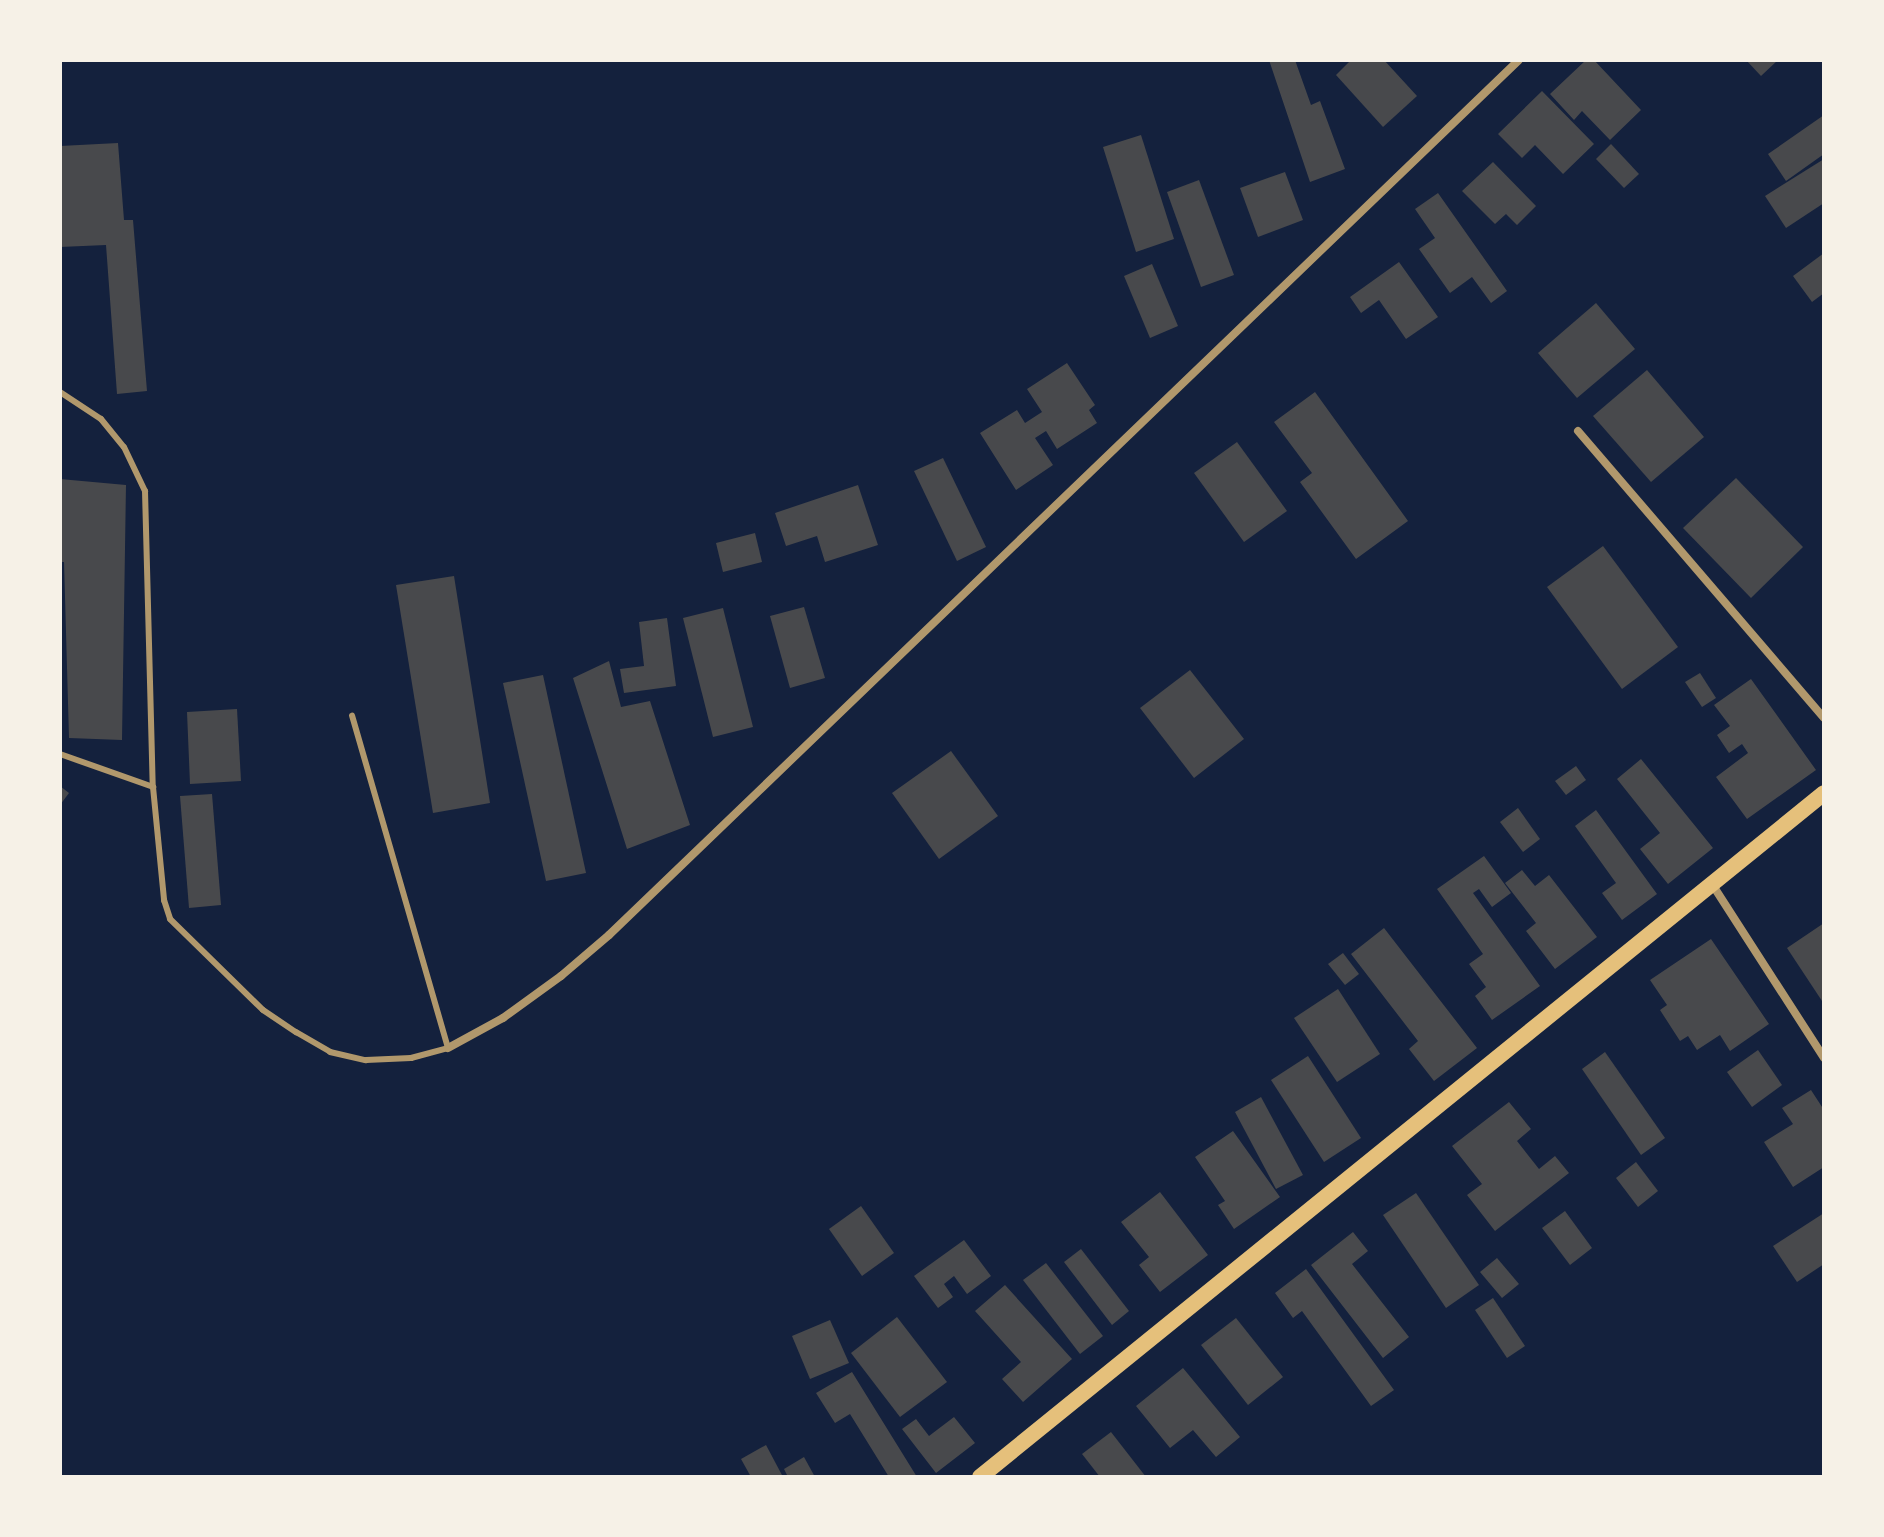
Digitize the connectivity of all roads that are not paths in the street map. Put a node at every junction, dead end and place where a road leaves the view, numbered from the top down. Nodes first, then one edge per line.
1 (1519, 60) edge
2 (60, 392) edge
3 (1578, 431) dead end
4 (352, 716) dead end
5 (1824, 718) edge
6 (60, 754) edge
7 (153, 787) junction
8 (1824, 793) edge
9 (1711, 884) junction
10 (448, 1048) junction
11 (1824, 1058) edge
12 (980, 1477) edge

1 - 10 street
2 - 7 lane
3 - 5 street
4 - 10 lane
6 - 7 lane
7 - 10 lane
8 - 9 main road
9 - 11 street
9 - 12 main road

